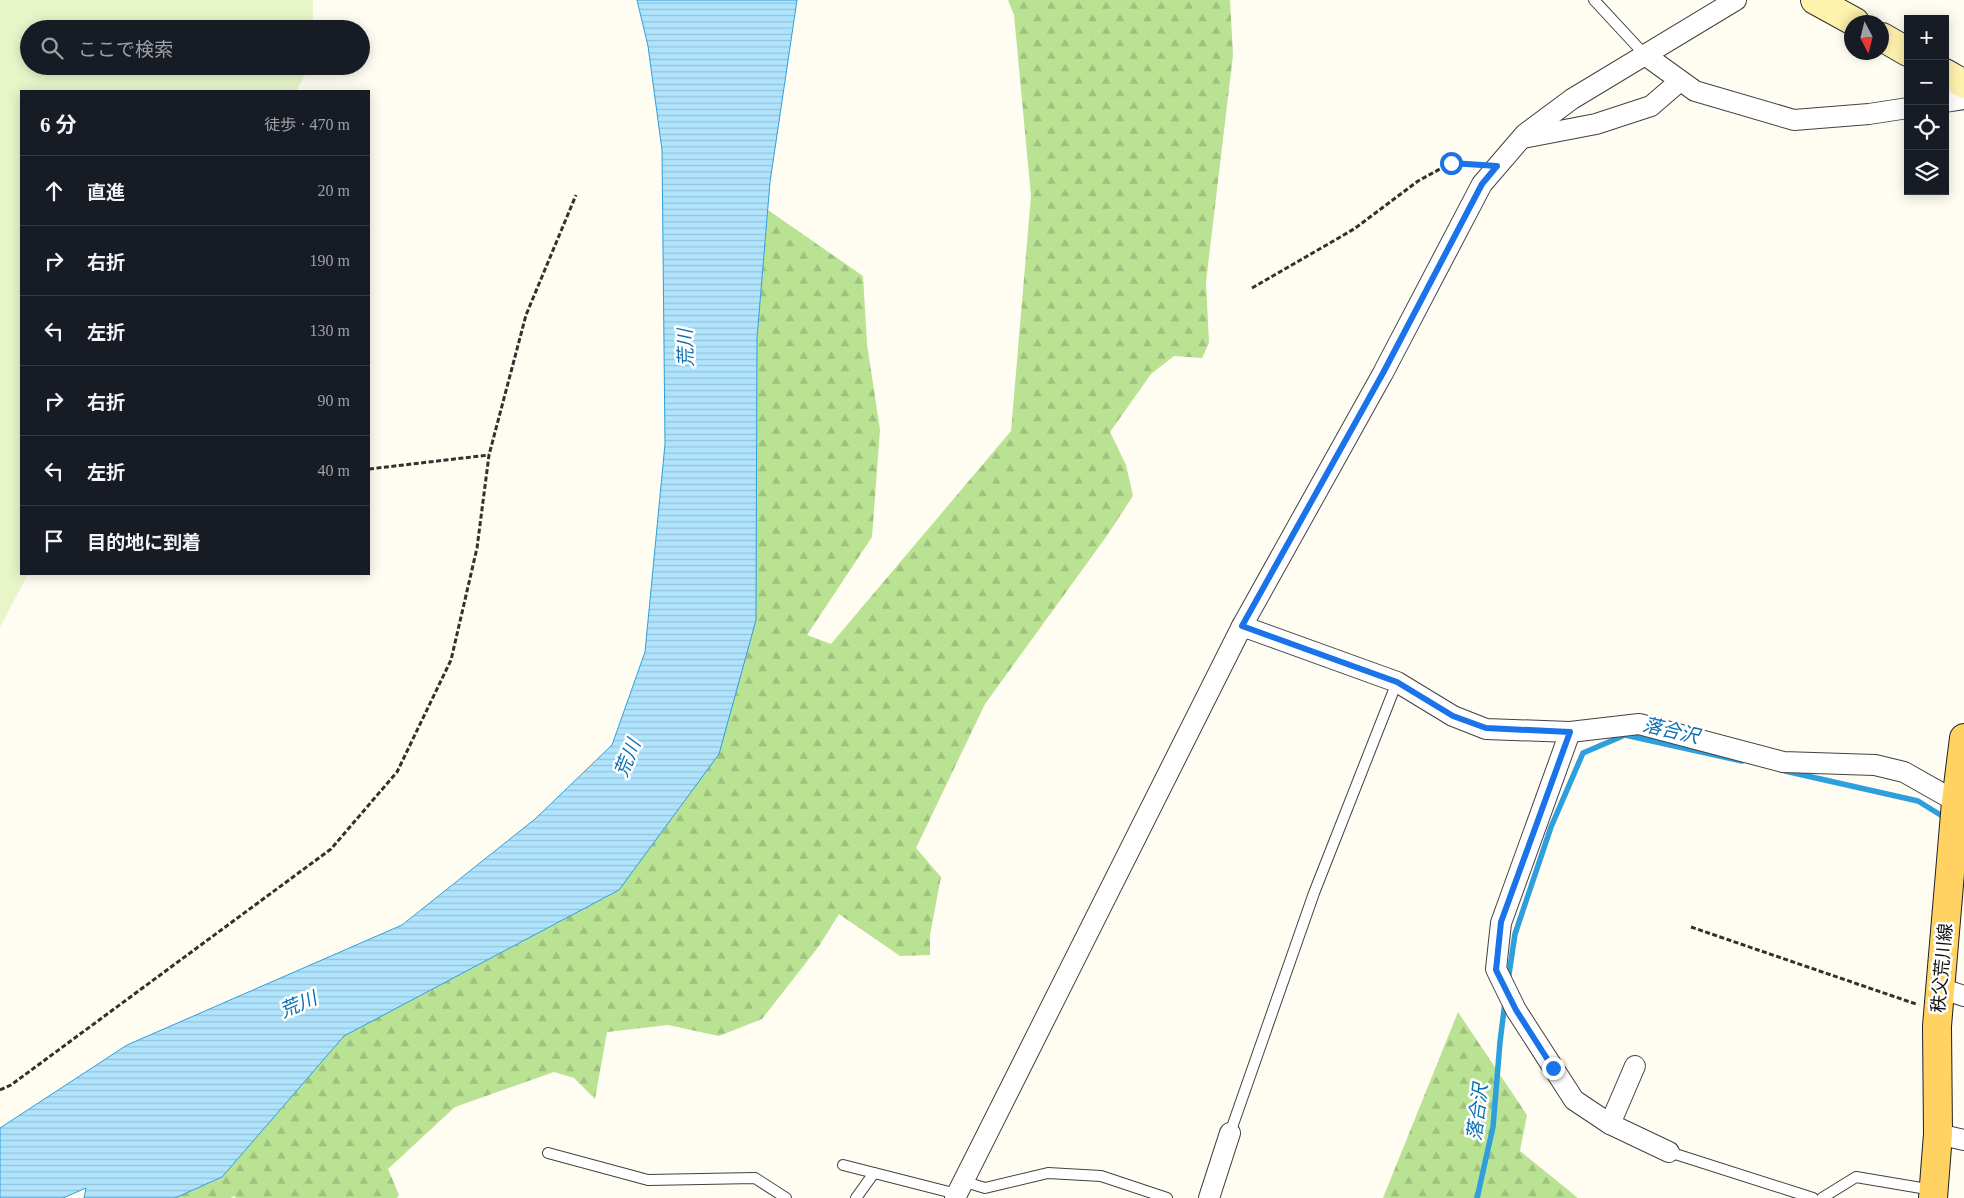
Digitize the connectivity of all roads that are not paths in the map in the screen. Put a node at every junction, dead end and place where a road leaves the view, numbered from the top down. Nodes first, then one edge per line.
1 (1594, 0) edge
2 (1736, 0) edge
3 (1815, 0) edge
4 (1844, 16) edge
5 (1889, 41) edge
6 (1904, 50) edge
7 (1644, 55) junction
8 (1949, 75) edge
9 (1680, 81) junction
10 (1964, 84) edge
11 (1964, 99) edge
12 (1949, 101) edge
13 (1904, 109) edge
14 (1521, 139) junction
15 (1242, 626) junction
16 (1397, 682) junction
17 (1570, 732) junction
18 (1964, 738) edge
19 (1960, 804) edge
20 (1948, 999) edge
21 (1635, 1066) dead end
22 (1610, 1124) junction
23 (1230, 1133) joint
24 (1951, 1137) edge
25 (1669, 1152) joint
26 (548, 1153) dead end
27 (843, 1165) dead end
28 (874, 1173) junction
29 (958, 1191) edge
30 (1934, 1194) edge
31 (786, 1198) edge
32 (856, 1198) edge
33 (1167, 1198) edge
34 (1209, 1198) edge
35 (1813, 1198) edge
36 (1822, 1198) edge

1 - 7 lane
2 - 7 street
3 - 4 street
5 - 6 street
7 - 9 street
7 - 14 street
8 - 10 street
9 - 13 street
9 - 14 street
11 - 12 street
14 - 15 street
15 - 16 street
15 - 29 street
16 - 17 street
16 - 23 lane
17 - 19 street
17 - 22 street
18 - 19 main road, 秩父荒川線
19 - 20 main road, 秩父荒川線
20 - 24 main road, 秩父荒川線
21 - 22 street
22 - 25 street
23 - 34 street
24 - 30 main road, 秩父荒川線
25 - 35 lane
26 - 31 lane
27 - 28 lane
28 - 29 lane
28 - 32 lane
29 - 33 lane
30 - 36 lane

